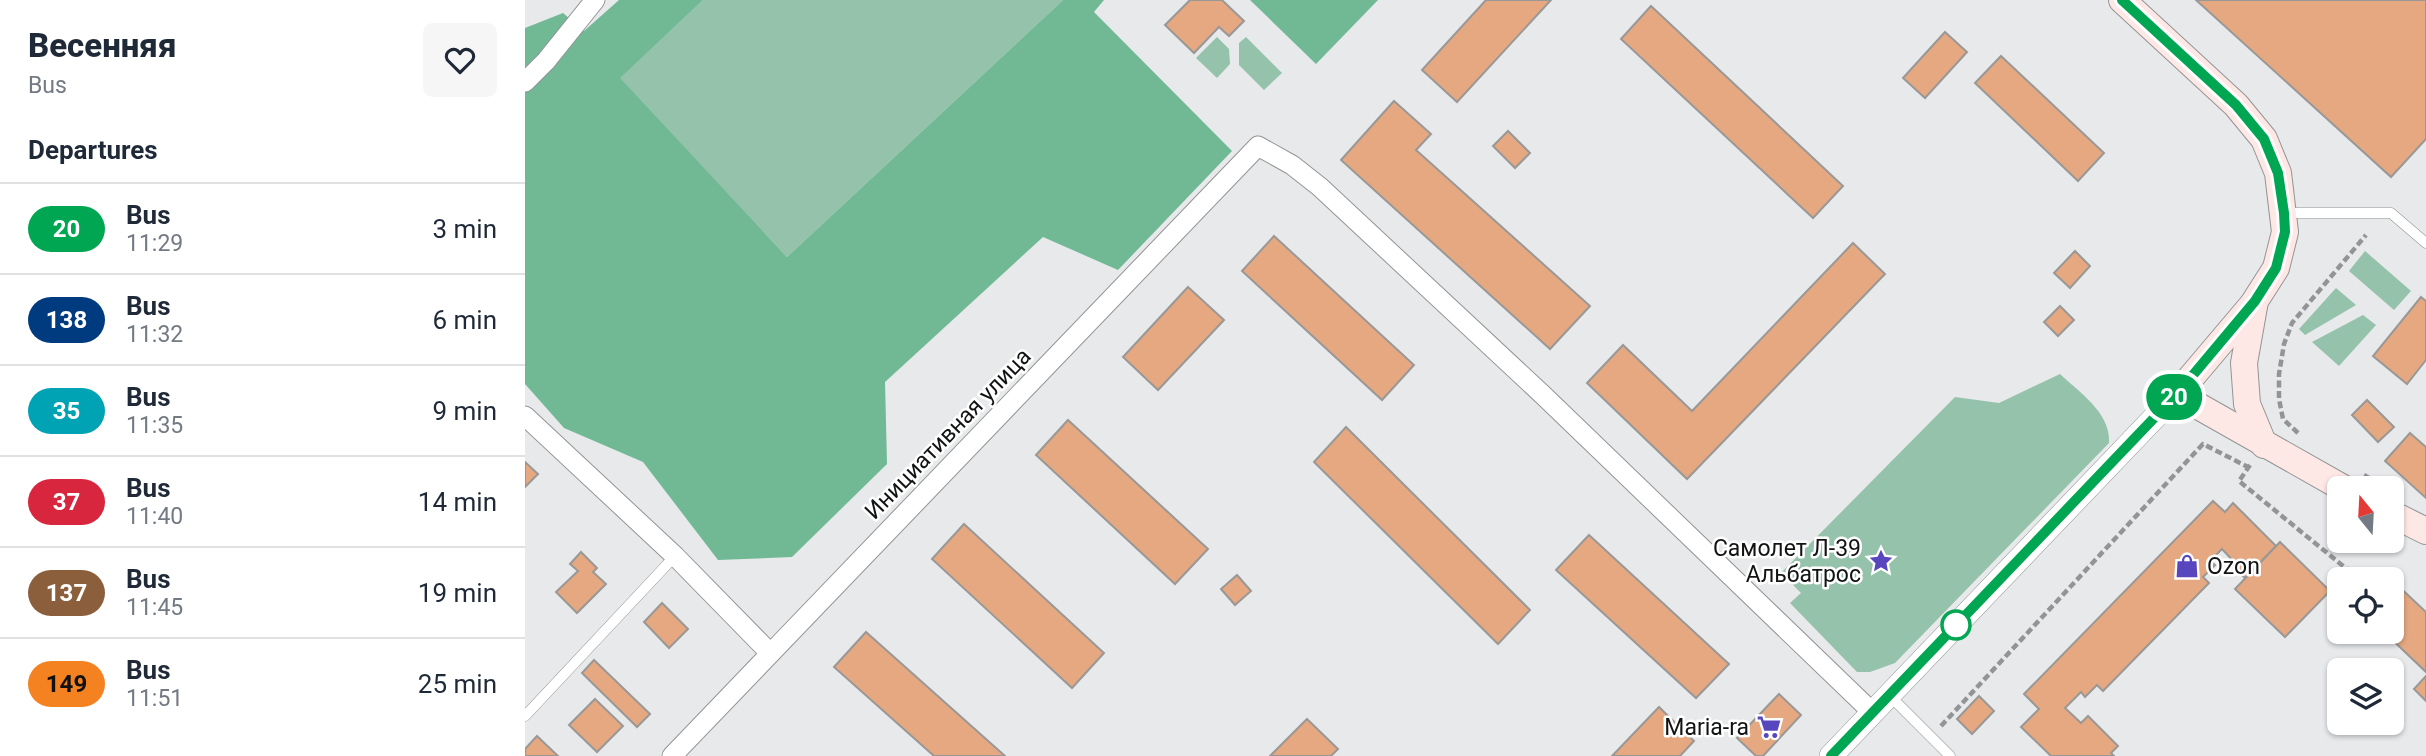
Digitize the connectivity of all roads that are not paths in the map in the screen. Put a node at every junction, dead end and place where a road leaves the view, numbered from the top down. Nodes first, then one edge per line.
1 (595, 0) edge
2 (2122, 0) edge
3 (525, 82) edge
4 (2284, 213) junction
5 (2426, 243) edge
6 (2255, 301) junction
7 (2177, 394) junction
8 (525, 416) edge
9 (2258, 453) junction
10 (2337, 476) edge
11 (2405, 520) edge
12 (2426, 531) edge
13 (675, 556) junction
14 (770, 653) junction
15 (1889, 695) junction
16 (1873, 712) junction
17 (525, 716) edge
18 (672, 756) edge
19 (1831, 756) edge
20 (1950, 756) edge

1 - 3 street
2 - 4 main road
4 - 5 lane
4 - 6 main road
6 - 7 main road
6 - 9 main road
7 - 9 main road
7 - 15 street
8 - 13 street
9 - 10 main road
11 - 12 main road
13 - 14 street
13 - 17 lane
14 - 16 street, Инициативная улица
14 - 18 street, Инициативная улица
15 - 16 street
15 - 20 lane
16 - 19 street

